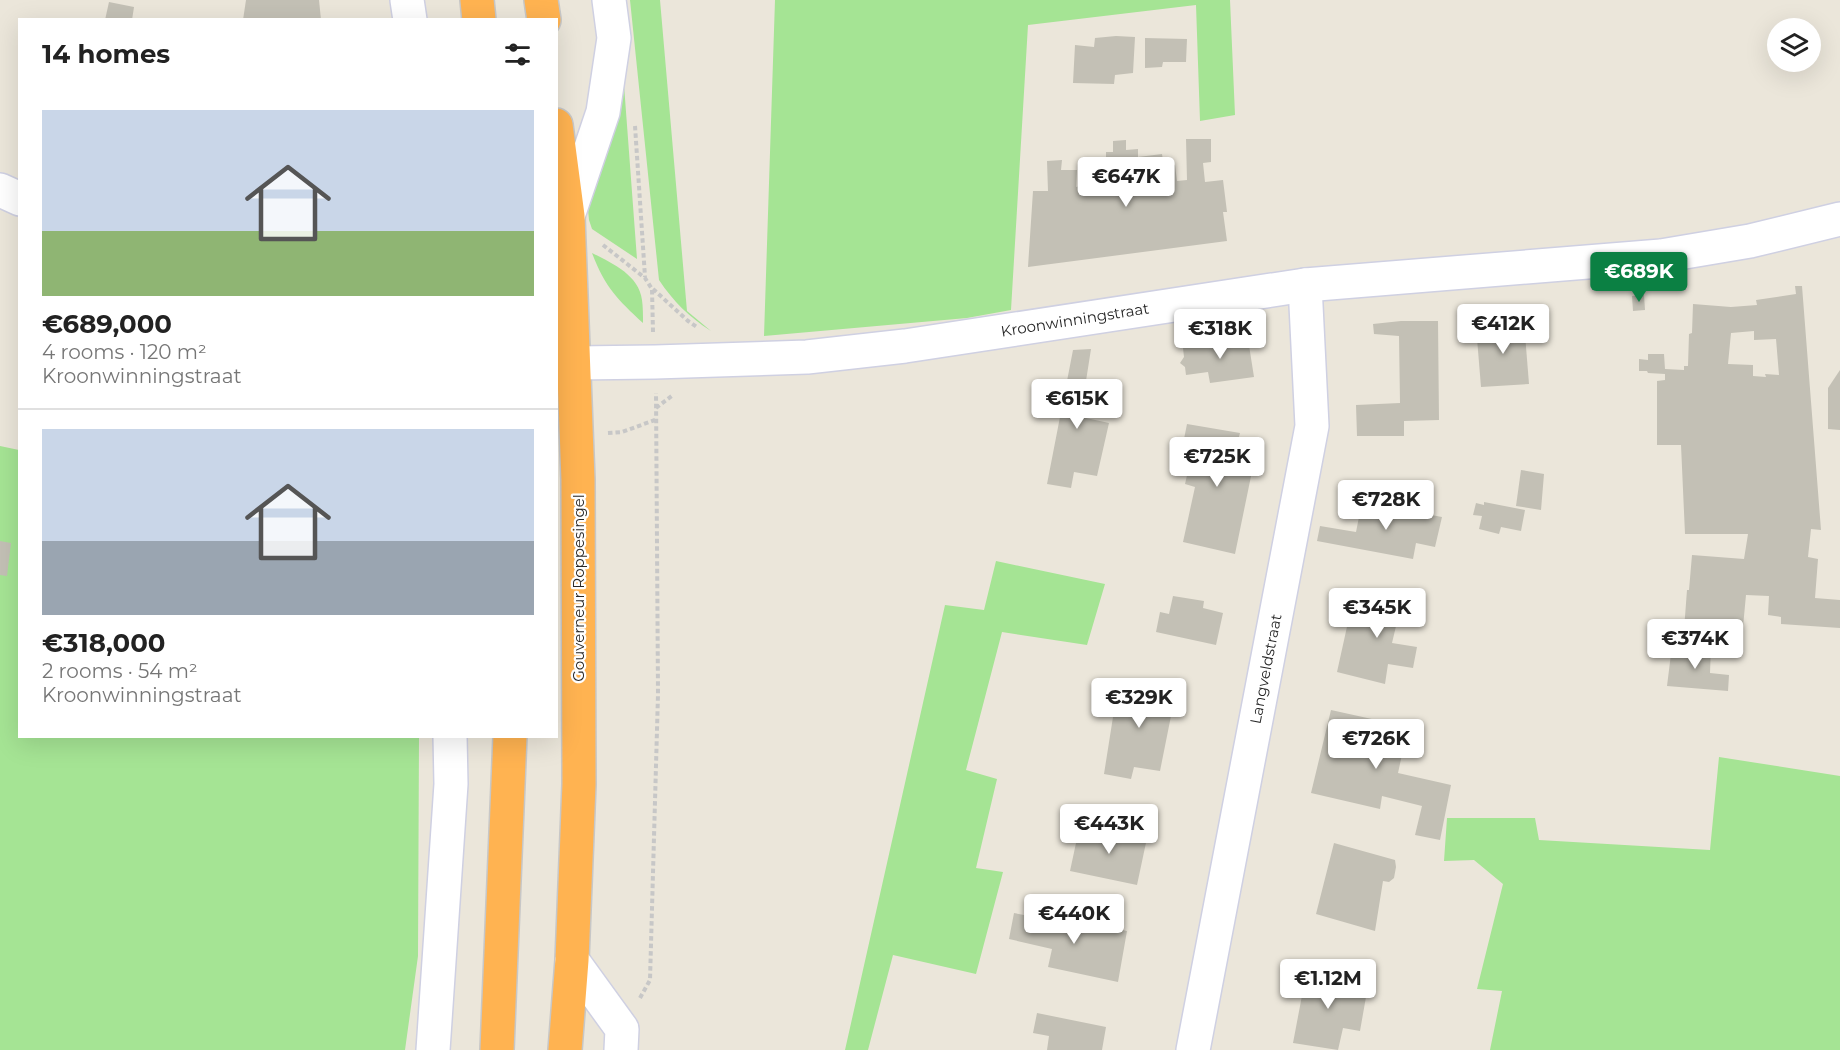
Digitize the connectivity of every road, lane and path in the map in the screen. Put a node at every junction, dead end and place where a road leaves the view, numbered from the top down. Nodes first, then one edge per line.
1 (407, 0) edge
2 (477, 0) edge
3 (541, 0) edge
4 (609, 0) edge
5 (410, 18) edge
6 (479, 18) edge
7 (544, 18) edge
8 (635, 124) dead end
9 (558, 140) edge
10 (0, 190) edge
11 (18, 198) edge
12 (568, 216) junction
13 (1840, 219) edge
14 (645, 278) dead end
15 (1305, 285) junction
16 (566, 362) edge
17 (655, 420) dead end
18 (450, 738) edge
19 (510, 738) edge
20 (572, 960) junction
21 (621, 1040) edge
22 (433, 1050) edge
23 (497, 1050) edge
24 (565, 1050) edge
25 (1193, 1050) edge

1 - 5 street
2 - 6 highway
3 - 7 highway
4 - 12 street, Gouverneur Roppesingel
8 - 14 path
9 - 12 highway, Gouverneur Roppesingel
10 - 11 street
12 - 16 highway, Gouverneur Roppesingel
13 - 15 street, Kroonwinningstraat
15 - 16 street, Kroonwinningstraat
15 - 25 street, Langveldstraat
16 - 20 highway, Gouverneur Roppesingel
17 - 21 path
18 - 22 street
19 - 23 highway
20 - 21 street
20 - 24 highway, Gouverneur Roppesingel

